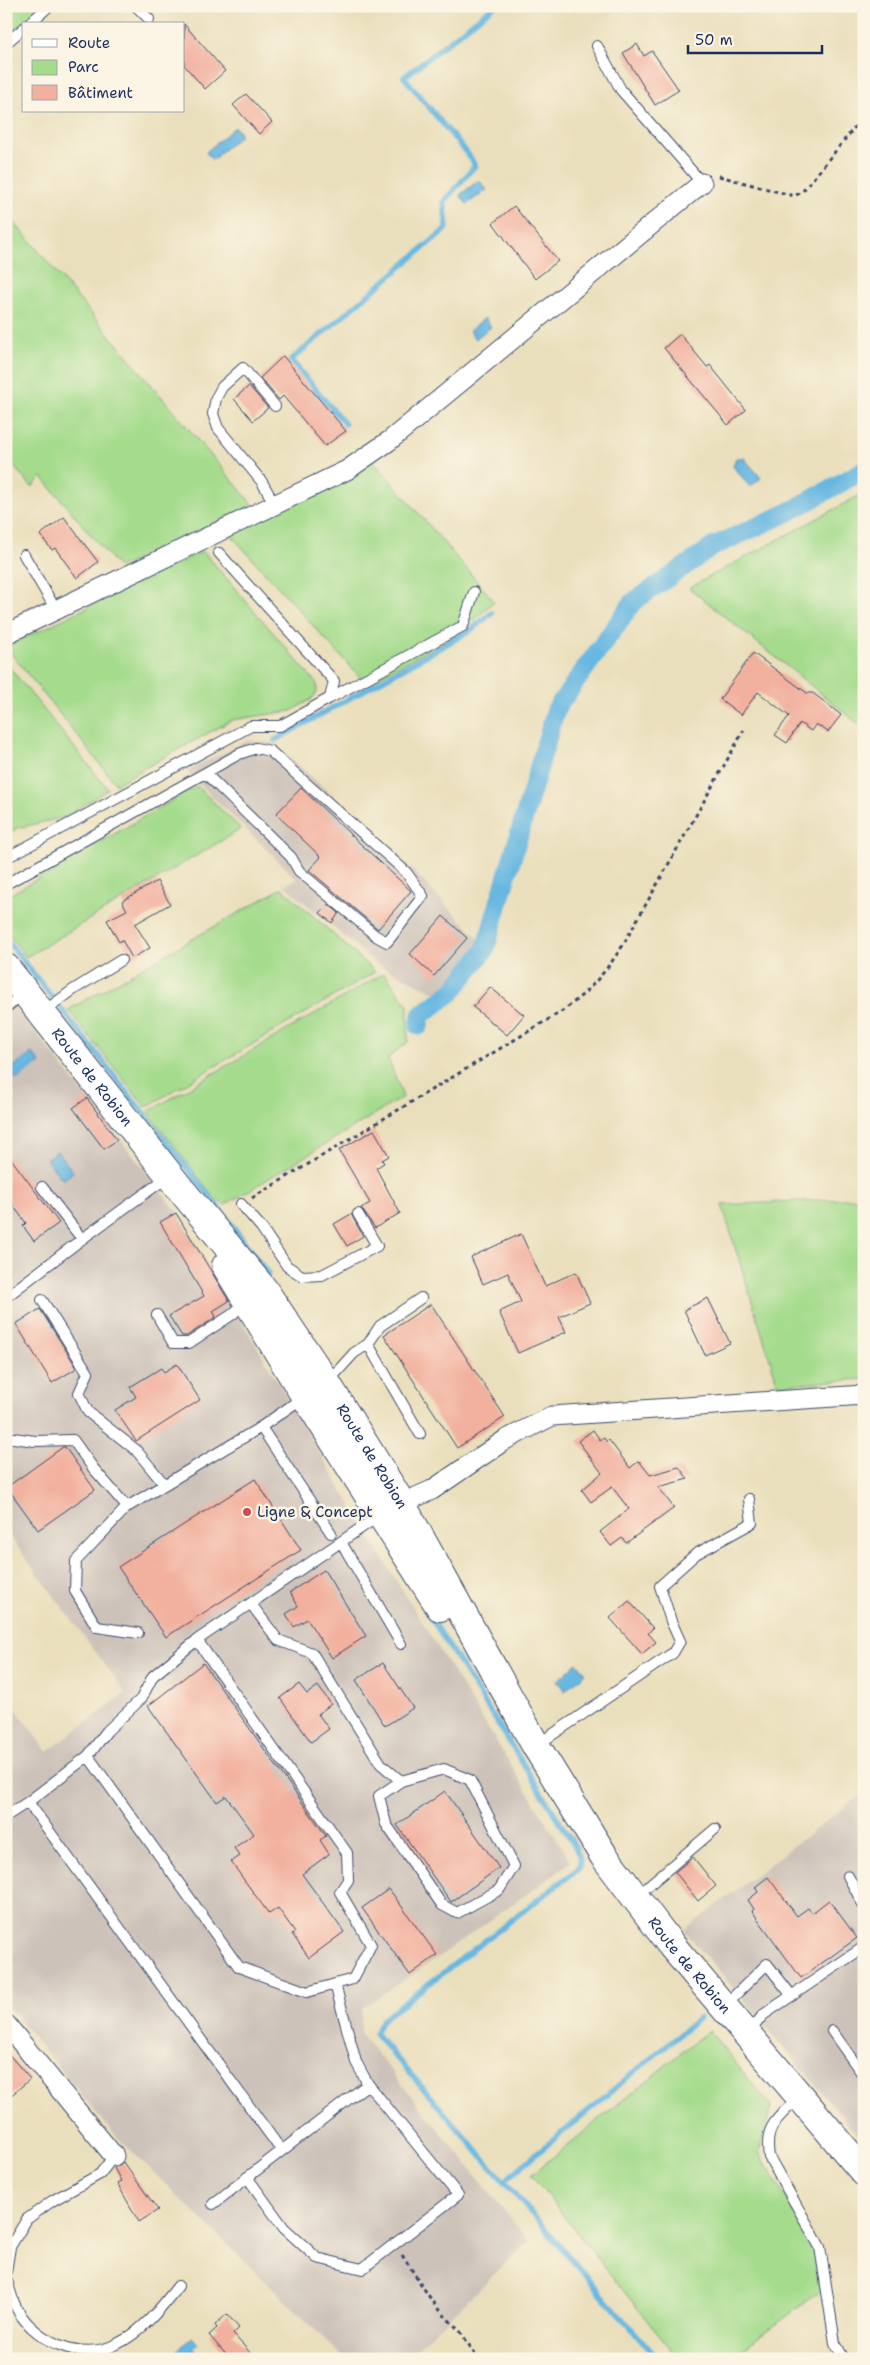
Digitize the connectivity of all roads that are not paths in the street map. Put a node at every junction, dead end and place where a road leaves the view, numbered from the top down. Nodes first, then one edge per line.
1 (49, 6) edge
2 (136, 6) edge
3 (149, 19) dead end
4 (31, 22) edge
5 (22, 30) edge
6 (6, 43) edge
7 (597, 46) dead end
8 (702, 183) joint
9 (275, 406) dead end
10 (275, 505) junction
11 (219, 553) dead end
12 (24, 555) dead end
13 (474, 592) dead end
14 (56, 610) junction
15 (6, 634) edge
16 (330, 698) junction
17 (205, 774) junction
18 (6, 858) edge
19 (6, 884) edge
20 (121, 960) dead end
21 (11, 984) edge
22 (43, 1012) junction
23 (174, 1181) junction
24 (42, 1187) dead end
25 (241, 1204) road end
26 (358, 1214) dead end
27 (82, 1239) junction
28 (6, 1298) edge
29 (421, 1298) dead end
30 (42, 1300) dead end
31 (247, 1301) junction
32 (157, 1315) dead end
33 (368, 1344) junction
34 (316, 1390) junction
35 (864, 1396) edge
36 (261, 1427) junction
37 (420, 1434) dead end
38 (6, 1437) edge
39 (164, 1484) junction
40 (749, 1498) dead end
41 (128, 1507) junction
42 (391, 1508) junction
43 (331, 1533) dead end
44 (341, 1542) junction
45 (251, 1604) junction
46 (138, 1633) dead end
47 (197, 1640) junction
48 (401, 1644) dead end
49 (536, 1746) junction
50 (88, 1756) junction
51 (401, 1781) junction
52 (28, 1802) junction
53 (6, 1816) edge
54 (715, 1829) dead end
55 (848, 1876) dead end
56 (634, 1897) junction
57 (864, 1906) edge
58 (864, 1946) edge
59 (335, 1984) junction
60 (792, 1996) junction
61 (723, 2007) junction
62 (6, 2024) edge
63 (832, 2031) dead end
64 (747, 2034) junction
65 (864, 2076) edge
66 (368, 2084) junction
67 (800, 2096) junction
68 (281, 2150) junction
69 (114, 2156) joint
70 (862, 2167) edge
71 (247, 2177) junction
72 (213, 2204) dead end
73 (6, 2272) edge
74 (6, 2278) edge
75 (178, 2286) dead end
76 (844, 2359) edge

1 - 4 lane
2 - 3 lane
5 - 6 lane
7 - 8 lane
8 - 10 street
9 - 10 lane
10 - 14 street
11 - 16 lane
12 - 14 lane
13 - 16 lane
14 - 15 street
16 - 18 lane
17 - 17 lane
17 - 19 lane
20 - 22 lane
21 - 22 main road, Route de Robion
22 - 23 main road, Route de Robion
23 - 27 lane
23 - 31 main road, Route de Robion
23 - 34 main road, Route de Robion
24 - 27 lane
25 - 26 lane
27 - 28 lane
29 - 33 lane
30 - 39 lane
31 - 32 lane
31 - 34 main road, Route de Robion
33 - 34 lane
33 - 37 lane
34 - 36 lane
34 - 42 main road, Route de Robion
34 - 42 main road, Route de Robion
35 - 42 street
36 - 39 lane
36 - 43 lane
38 - 41 lane
39 - 41 lane
40 - 49 lane
41 - 46 lane
42 - 44 lane
42 - 49 main road, Route de Robion
42 - 49 main road, Route de Robion
44 - 45 lane
44 - 48 lane
45 - 47 lane
45 - 51 lane
47 - 50 lane
47 - 59 lane
49 - 56 main road, Route de Robion
50 - 52 lane
50 - 59 lane
51 - 51 lane
52 - 53 lane
52 - 68 lane
54 - 56 lane
55 - 57 lane
56 - 61 main road, Route de Robion
58 - 60 lane
59 - 66 lane
60 - 61 lane
60 - 64 lane
61 - 64 main road, Route de Robion
62 - 69 street
63 - 65 lane
64 - 67 main road, Route de Robion
66 - 68 lane
66 - 71 lane
67 - 70 main road, Route de Robion
67 - 76 lane
68 - 71 lane
69 - 73 lane
71 - 72 lane
74 - 75 lane

